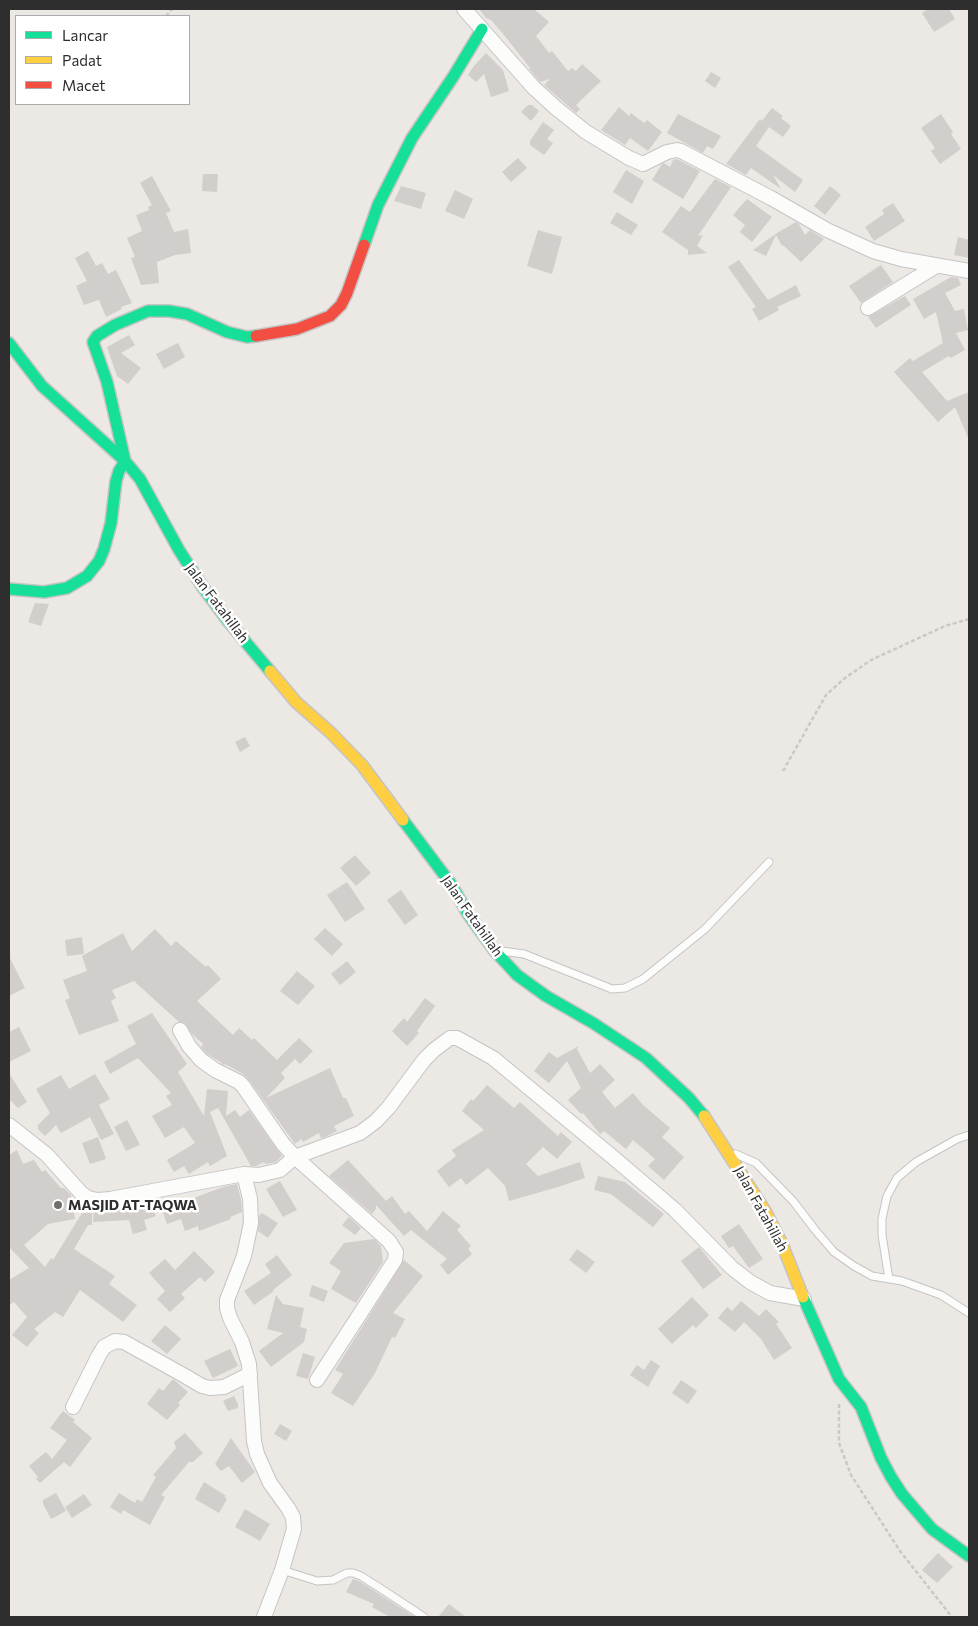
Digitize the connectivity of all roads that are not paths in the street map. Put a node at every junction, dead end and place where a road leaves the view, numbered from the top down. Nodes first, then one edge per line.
1 (464, 9) edge
2 (482, 29) junction
3 (936, 266) junction
4 (969, 271) edge
5 (868, 308) dead end
6 (9, 343) edge
7 (125, 461) junction
8 (9, 589) edge
9 (768, 862) dead end
10 (494, 950) junction
11 (180, 1030) dead end
12 (9, 1125) edge
13 (969, 1135) edge
14 (728, 1152) junction
15 (295, 1157) junction
16 (244, 1174) junction
17 (889, 1279) junction
18 (804, 1299) junction
19 (969, 1313) edge
20 (250, 1374) junction
21 (318, 1380) dead end
22 (72, 1407) dead end
23 (969, 1556) edge
24 (282, 1570) junction
25 (264, 1617) edge
26 (424, 1617) edge

1 - 2 street
2 - 3 street
2 - 7 street
3 - 4 street
3 - 5 street
6 - 7 street, Jalan Fatahillah
7 - 8 street
7 - 10 street, Jalan Fatahillah
9 - 10 lane
10 - 14 street, Jalan Fatahillah
11 - 15 street
12 - 16 street
13 - 17 lane
14 - 17 lane
14 - 18 street, Jalan Fatahillah
15 - 16 street
15 - 18 street
15 - 21 street
16 - 20 street
17 - 19 lane
18 - 23 street, Jalan Fatahillah
20 - 22 street
20 - 24 street
24 - 25 street
24 - 26 lane

